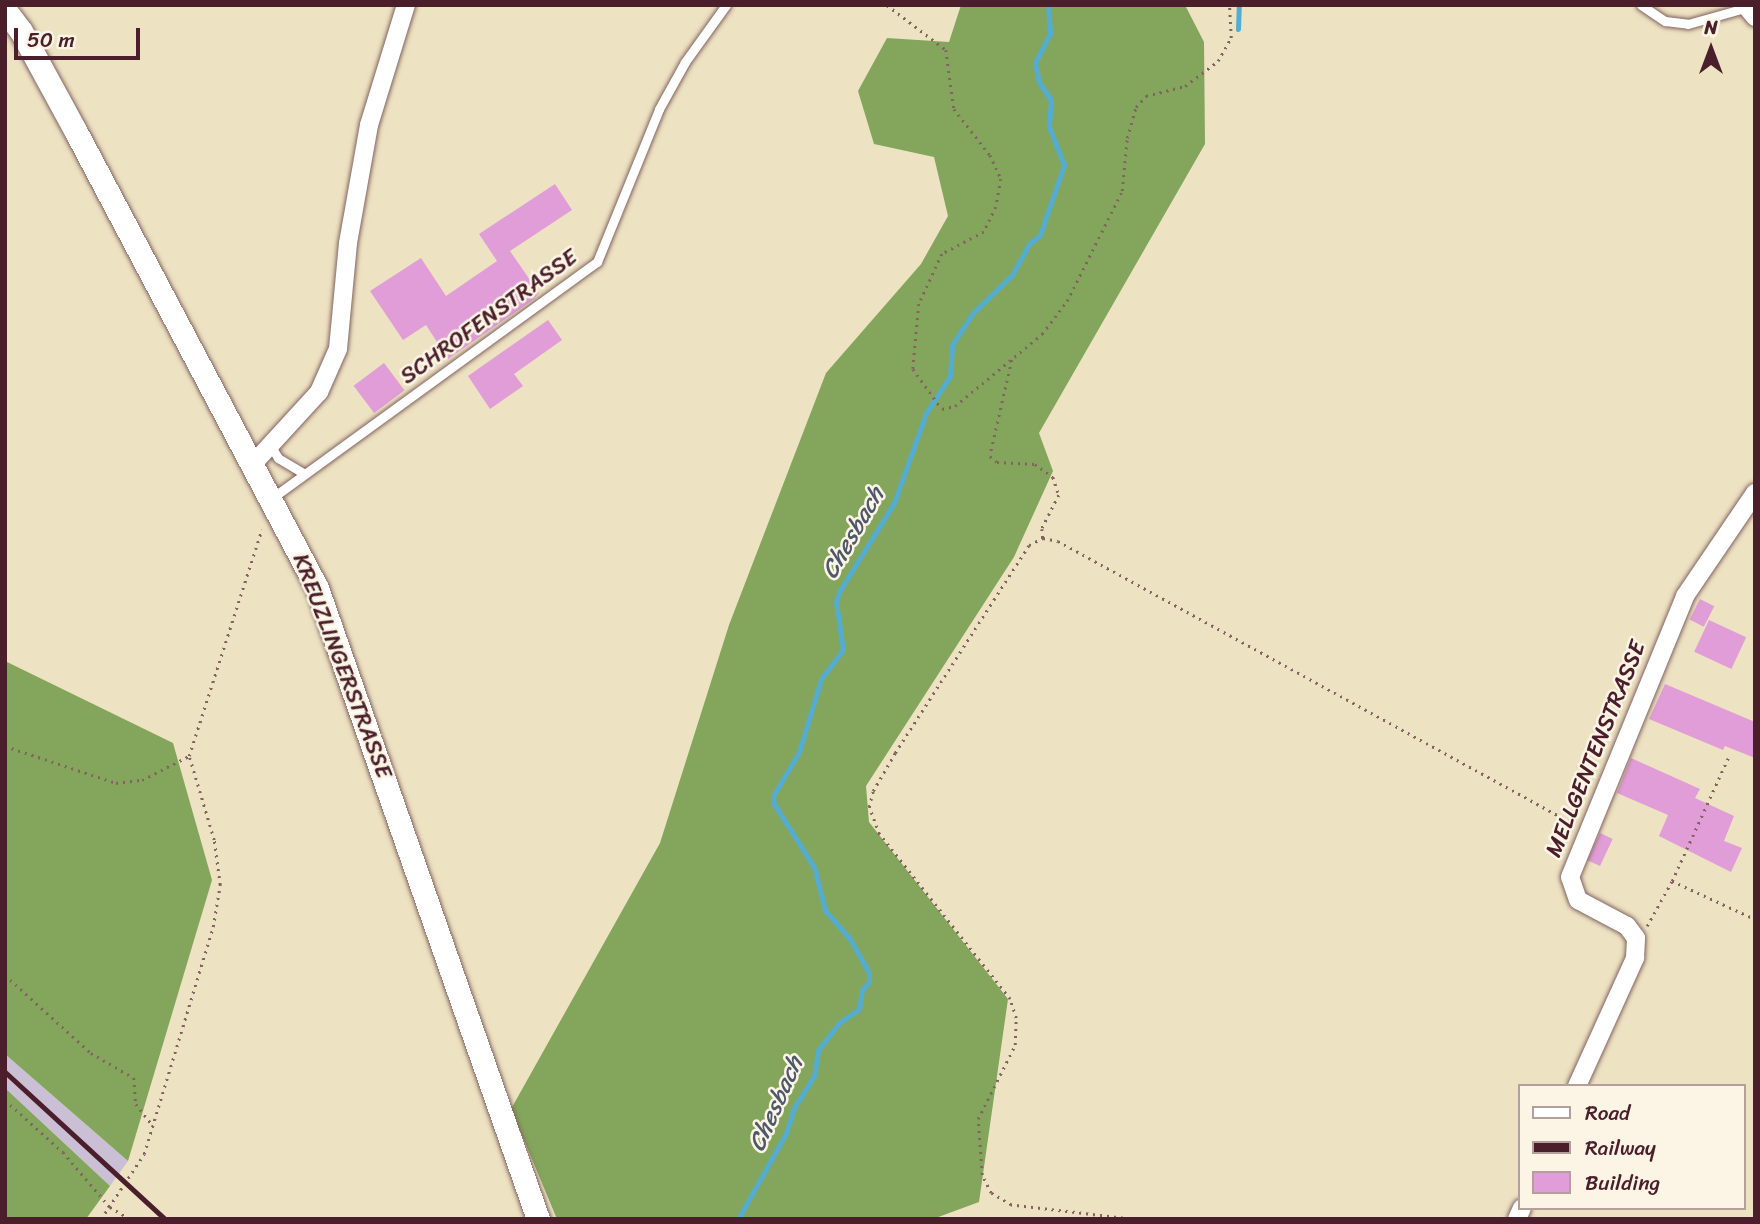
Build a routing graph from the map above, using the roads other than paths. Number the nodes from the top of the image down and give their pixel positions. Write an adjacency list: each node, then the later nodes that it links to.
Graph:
1 (16, 5): 7 (street)
2 (406, 5): 8 (street)
3 (726, 5): 10 (lane, SCHROFENSTRASSE)
4 (1641, 5): 6 (lane)
5 (5, 10): 7 (street)
6 (1748, 10)
7 (22, 31): 9 (street, KREUZLINGERSTRASSE)
8 (272, 449): 9 (street); 10 (lane)
9 (253, 464): 12 (street, KREUZLINGERSTRASSE)
10 (304, 474): 12 (lane, SCHROFENSTRASSE)
11 (1755, 493): 13 (street, MELLGENTENSTRASSE)
12 (276, 506): 14 (street, KREUZLINGERSTRASSE)
13 (1578, 1084)
14 (538, 1219)

